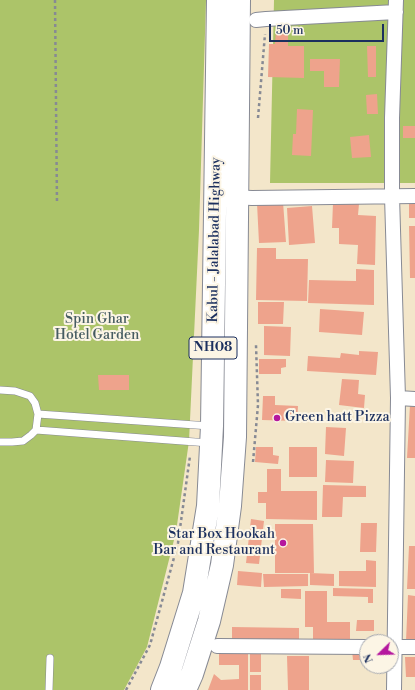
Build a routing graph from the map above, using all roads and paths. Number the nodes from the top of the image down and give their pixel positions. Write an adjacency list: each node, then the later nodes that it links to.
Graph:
1 (55, 0): 10 (path)
2 (218, 0): 9 (highway, Kabul - Jalalabad Highway / NH08)
3 (239, 0): 8 (highway, Kabul - Jalalabad Highway / NH08)
4 (396, 6): 5 (street); 6 (street)
5 (256, 20)
6 (392, 196): 7 (street); 8 (street); 12 (street)
7 (415, 196)
8 (237, 197): 9 (street); 28 (highway, Kabul - Jalalabad Highway / NH08)
9 (215, 198): 16 (highway, Kabul - Jalalabad Highway / NH08)
10 (57, 204)
11 (0, 390): 14 (lane)
12 (398, 398): 13 (street); 18 (street)
13 (415, 399)
14 (38, 414): 15 (lane); 16 (lane)
15 (36, 430): 16 (lane); 17 (lane)
16 (205, 437): 26 (path); 27 (highway, Kabul - Jalalabad Highway / NH08)
17 (0, 442)
18 (393, 634)
19 (217, 646): 20 (street)
20 (359, 647)
21 (399, 647): 22 (street)
22 (415, 647)
23 (50, 658): 25 (lane)
24 (394, 674): 29 (street)
25 (48, 690)
26 (126, 690)
27 (162, 690)
28 (185, 690)
29 (394, 690)

